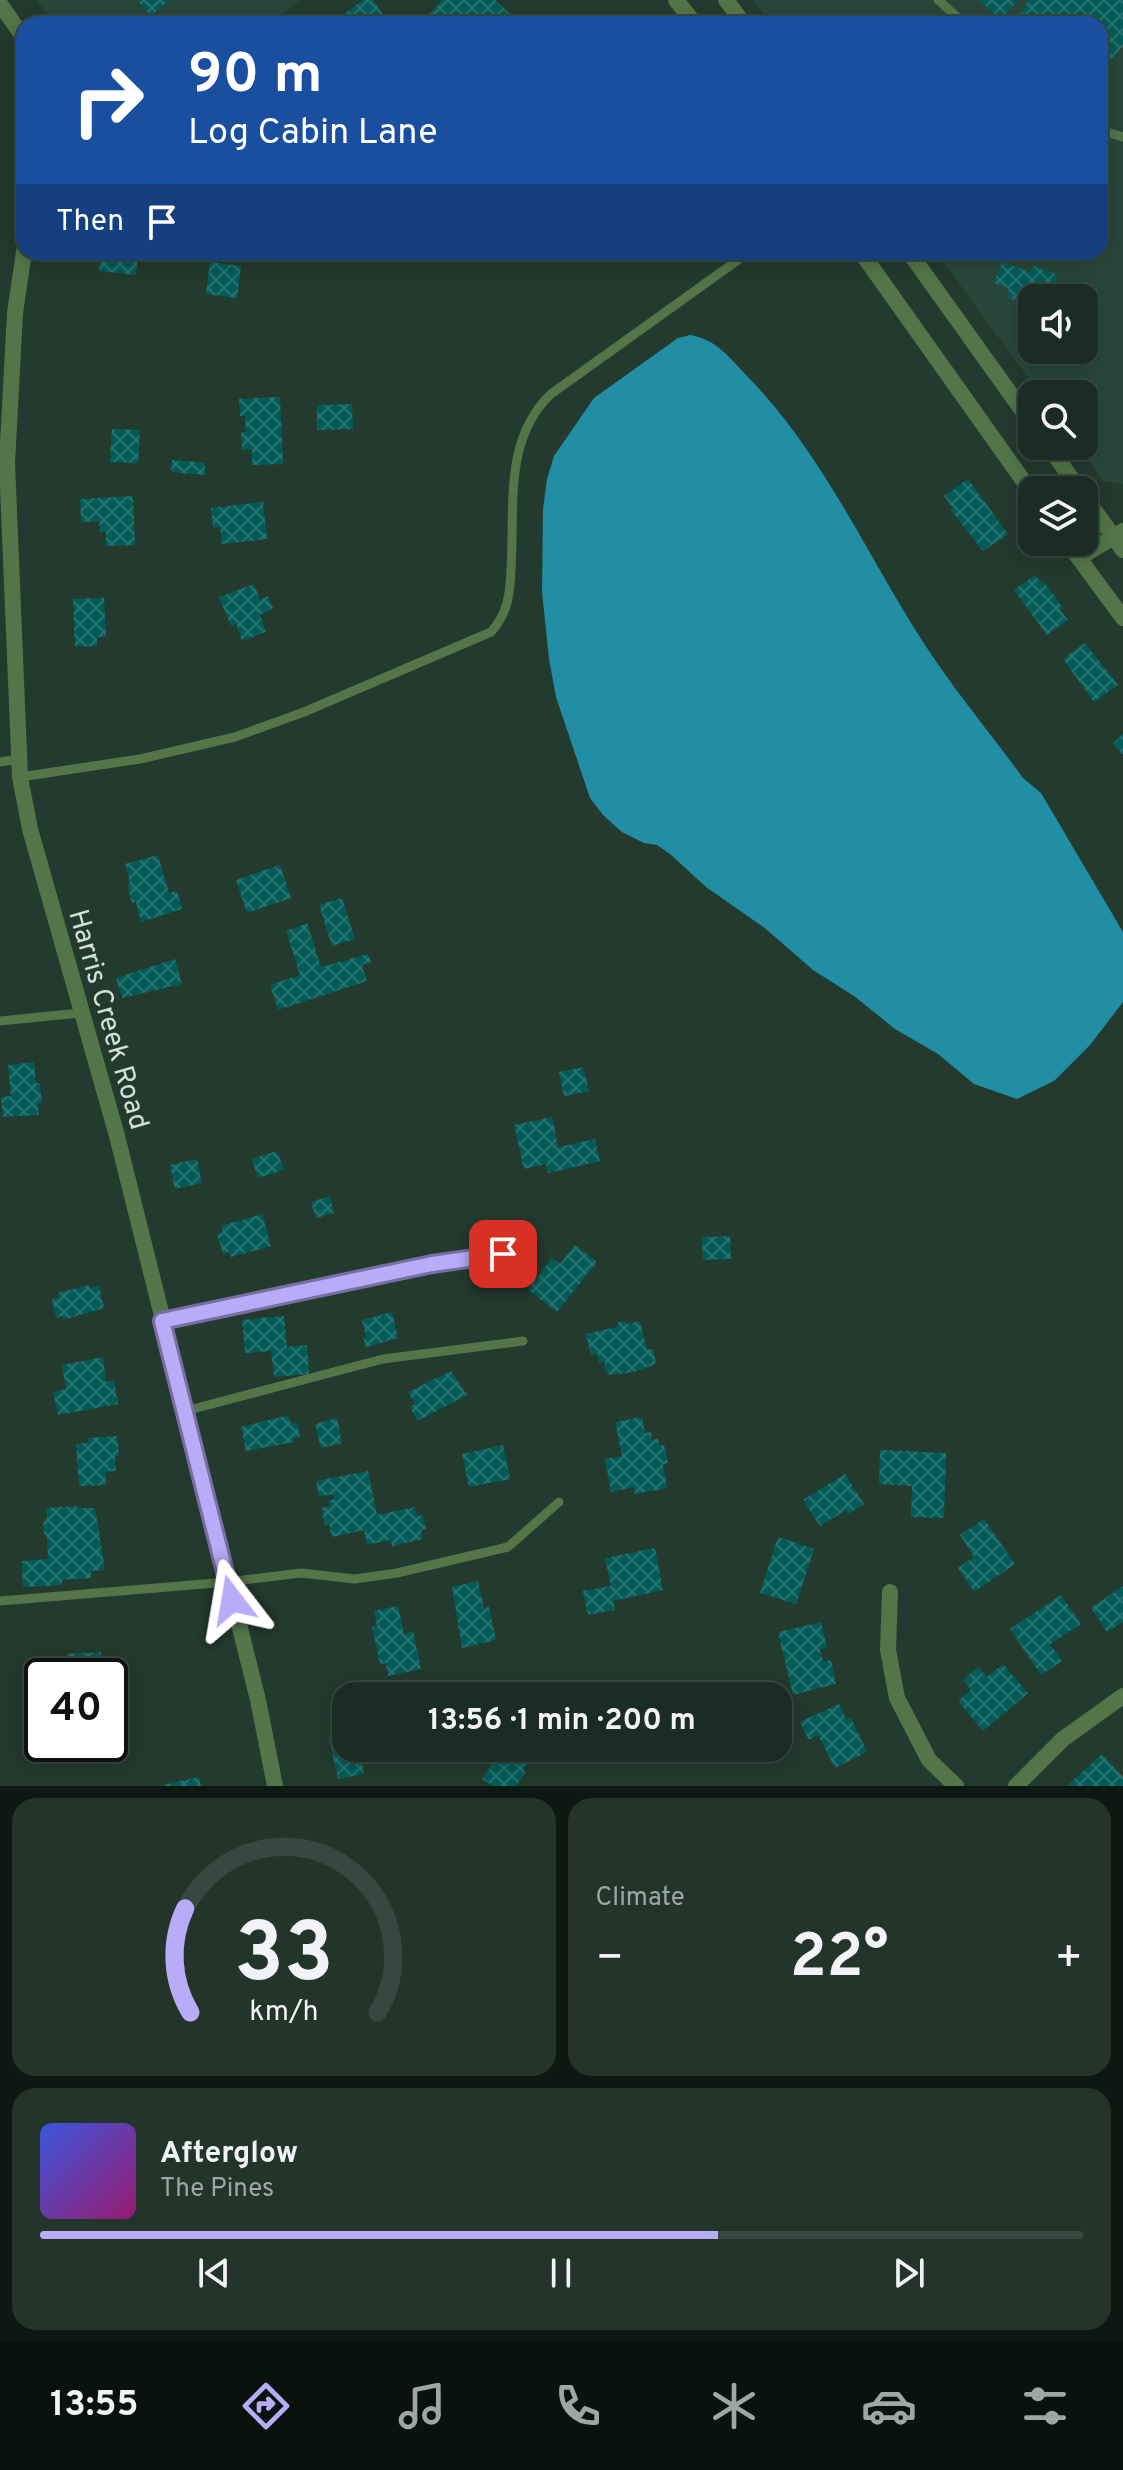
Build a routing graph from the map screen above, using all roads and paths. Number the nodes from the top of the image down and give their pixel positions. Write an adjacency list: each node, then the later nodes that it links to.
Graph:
1 (676, 0): 4 (street)
2 (938, 0): 5 (lane)
3 (0, 4): 6 (street)
4 (689, 16)
5 (956, 16)
6 (16, 27)
7 (23, 260): 18 (street, Harris Creek Road)
8 (738, 260): 18 (lane)
9 (867, 260): 12 (street)
10 (915, 260): 11 (street)
11 (1018, 404)
12 (1020, 476)
13 (1098, 513): 14 (street)
14 (1120, 539): 15 (street)
15 (1079, 558): 16 (street)
16 (1123, 618)
17 (0, 762): 18 (lane)
18 (19, 768): 19 (street, Harris Creek Road)
19 (80, 1013): 20 (lane); 22 (street, Harris Creek Road)
20 (0, 1021)
21 (503, 1254): 22 (lane)
22 (162, 1321): 24 (street, Harris Creek Road)
23 (523, 1341): 24 (lane)
24 (185, 1411): 26 (street, Harris Creek Road)
25 (559, 1502): 26 (lane)
26 (228, 1582): 28 (lane); 30 (street, Harris Creek Road)
27 (890, 1592): 31 (street)
28 (0, 1601)
29 (1123, 1696): 32 (street)
30 (275, 1786)
31 (956, 1786)
32 (1016, 1786)

